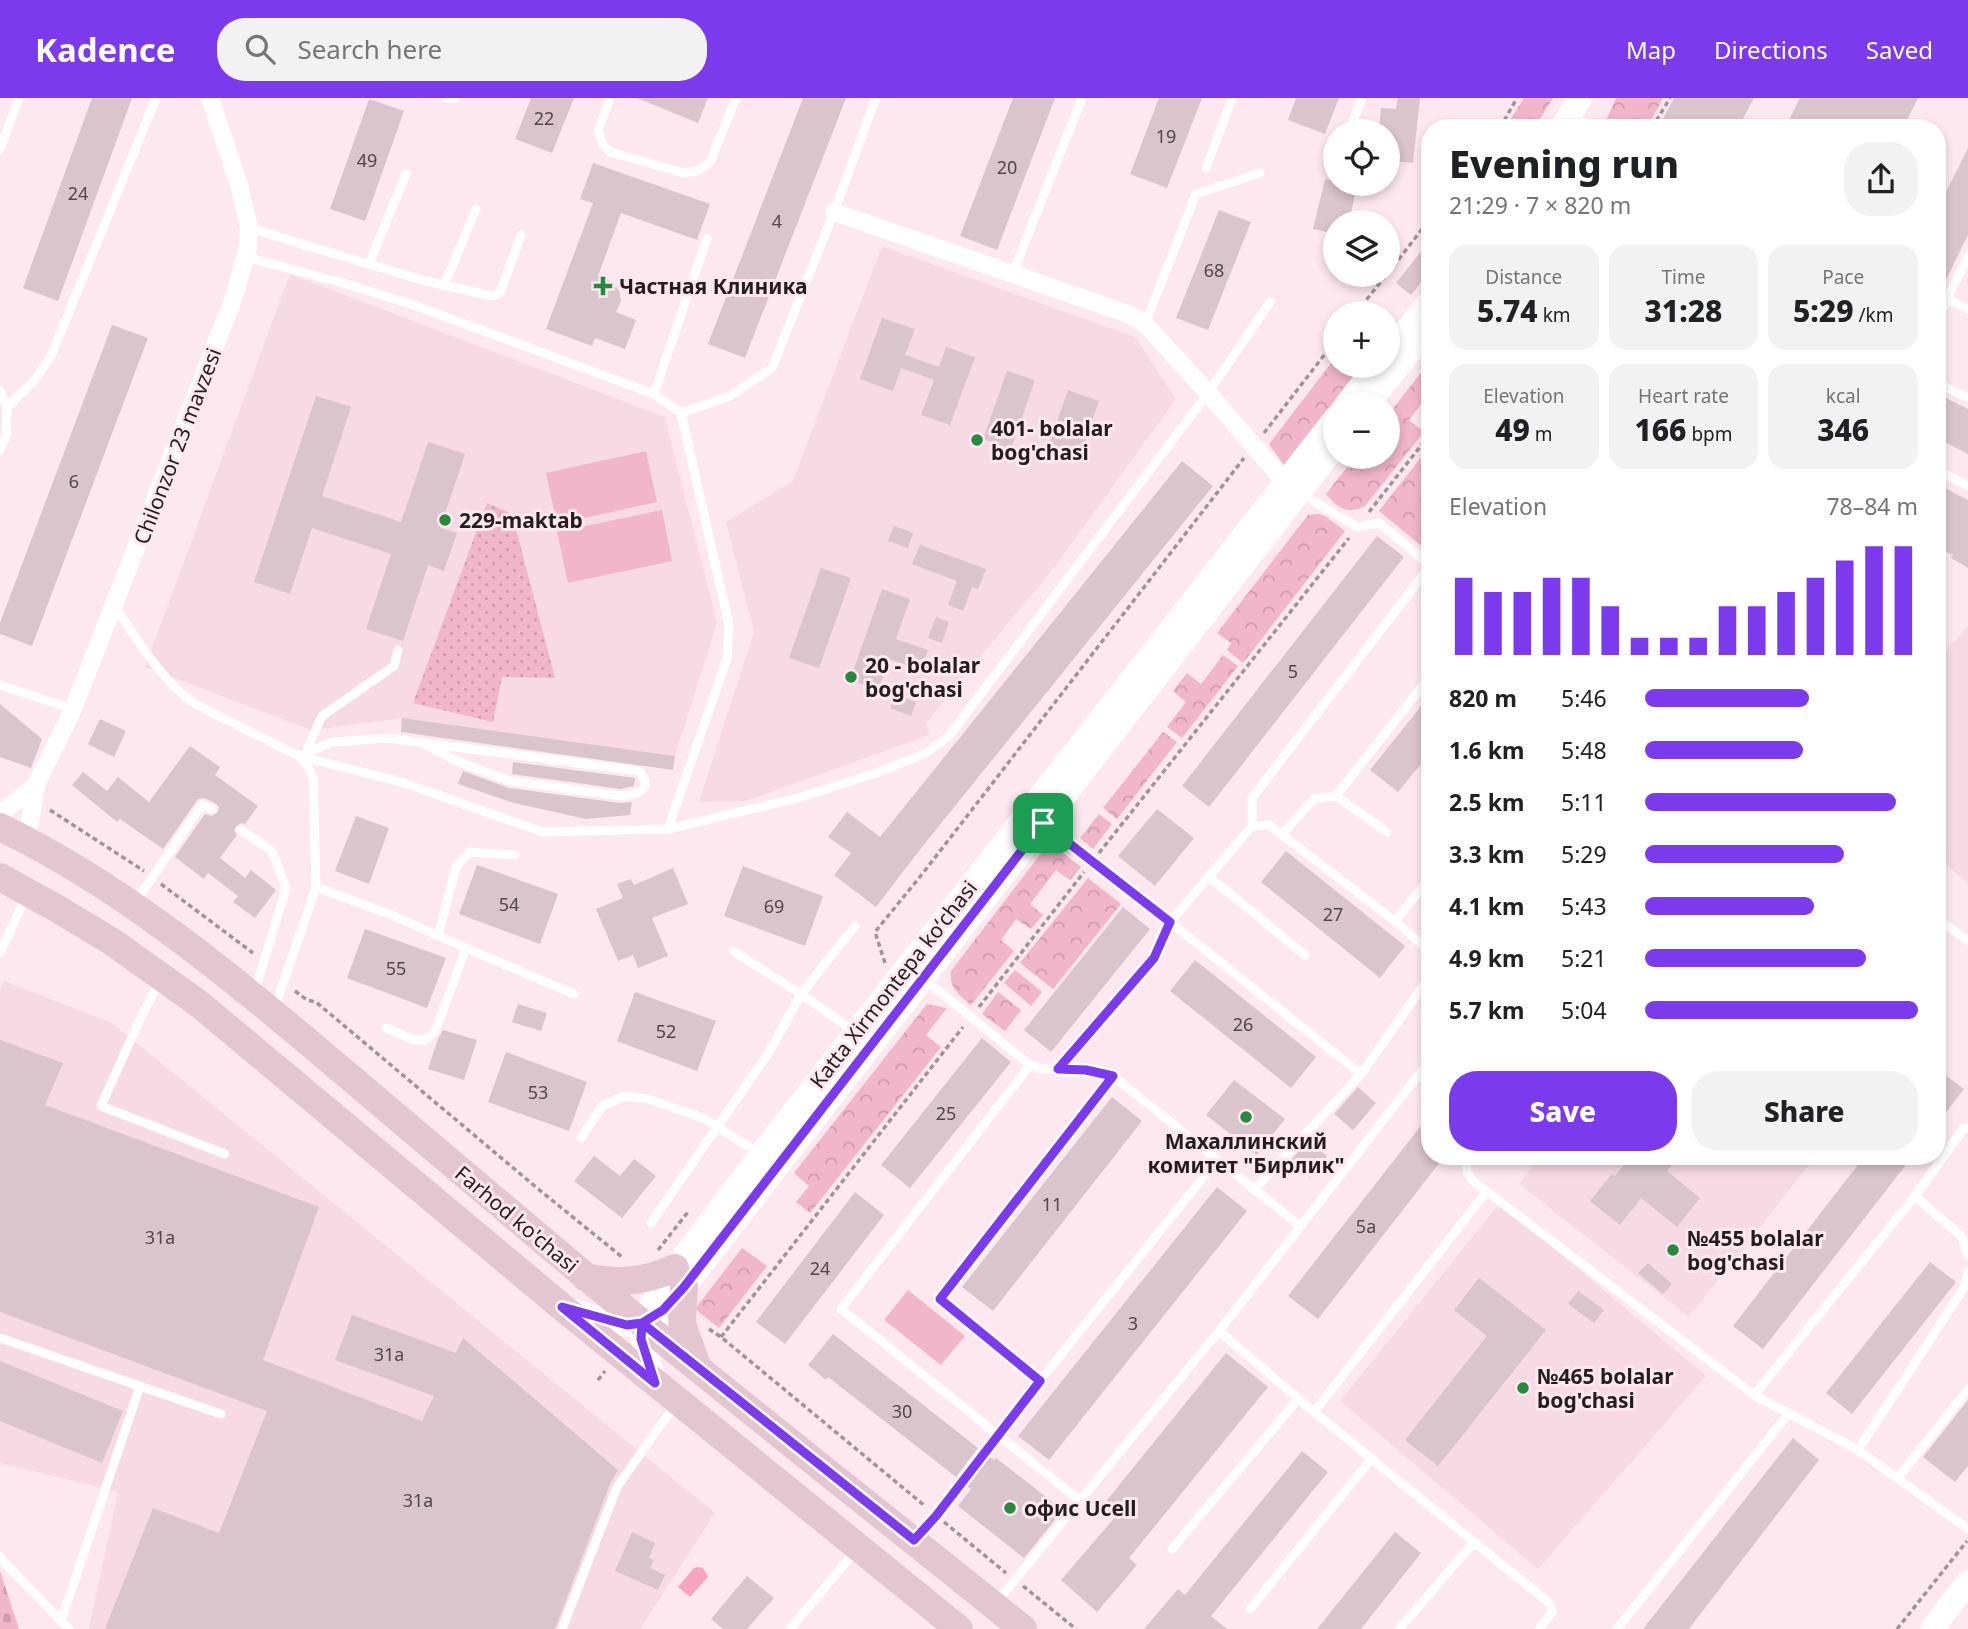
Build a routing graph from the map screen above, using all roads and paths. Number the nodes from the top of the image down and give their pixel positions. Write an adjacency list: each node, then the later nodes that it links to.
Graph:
1 (19, 98): 19 (lane)
2 (156, 98): 53 (lane)
3 (209, 98): 25 (street, Chilonzor 23 mavzesi)
4 (446, 98): 5 (lane)
5 (456, 98)
6 (610, 98): 7 (lane)
7 (736, 98)
8 (876, 98): 24 (lane)
9 (1082, 98): 33 (lane)
10 (1232, 98): 20 (lane)
11 (1362, 98): 15 (lane)
12 (1517, 98): 16 (path)
13 (1597, 98): 17 (main road)
14 (1670, 98): 18 (path)
15 (1354, 119)
16 (1505, 119)
17 (1581, 119)
18 (1657, 119)
19 (0, 149)
20 (1206, 168)
21 (1260, 173): 41 (lane)
22 (406, 174): 32 (lane)
23 (476, 209): 34 (lane)
24 (834, 212): 33 (street); 54 (lane)
25 (249, 228): 30 (street, Chilonzor 23 mavzesi); 32 (lane)
26 (1421, 231): 31 (path)
27 (521, 235): 34 (lane)
28 (707, 238): 51 (lane)
29 (1968, 256): 36 (lane)
30 (246, 257): 51 (lane); 66 (street, Chilonzor 23 mavzesi)
31 (1400, 257)
32 (369, 264): 34 (lane)
33 (1012, 275): 41 (street)
34 (444, 286)
35 (1377, 287): 37 (path)
36 (1947, 299): 39 (lane)
37 (1366, 301)
38 (1270, 302): 50 (lane)
39 (1968, 309)
40 (1421, 312): 43 (main road)
41 (1144, 324): 50 (street)
42 (1421, 338): 49 (main road)
43 (1400, 339)
44 (1323, 357): 57 (path)
45 (1368, 378): 48 (main road)
46 (1946, 387): 52 (lane)
47 (0, 390): 53 (lane)
48 (1357, 392)
49 (1378, 392)
50 (1208, 393): 57 (street); 80 (lane)
51 (654, 394): 54 (lane)
52 (1968, 398)
53 (8, 407): 58 (lane)
54 (681, 413): 80 (lane)
55 (1323, 438): 62 (main road, Katta Xirmontepa koʻchasi)
56 (1421, 445): 63 (path)
57 (1254, 446): 62 (street); 106 (path)
58 (0, 450)
59 (1323, 457): 62 (main road, Katta Xirmontepa koʻchasi)
60 (1946, 475): 61 (lane)
61 (1968, 486)
62 (1292, 487): 63 (lane); 77 (main road, Katta Xirmontepa koʻchasi)
63 (1357, 527): 64 (lane); 86 (path)
64 (1421, 558)
65 (1421, 577): 78 (lane)
66 (114, 606): 70 (street, Chilonzor 23 mavzesi); 72 (lane)
67 (398, 650): 72 (lane)
68 (0, 685): 70 (lane)
69 (1421, 687): 74 (lane)
70 (73, 709): 73 (street, Chilonzor 23 mavzesi)
71 (420, 742): 71 (lane); 72 (lane)
72 (302, 755): 80 (lane); 90 (lane)
73 (35, 792): 76 (street, Chilonzor 23 mavzesi); 84 (street, Chilonzor 23 mavzesi); 89 (path)
74 (1336, 796): 82 (lane); 83 (lane)
75 (212, 809): 89 (lane)
76 (0, 814)
77 (1036, 817): 86 (lane); 108 (main road, Katta Xirmontepa koʻchasi); 116 (main road, Katta Xirmontepa koʻchasi)
78 (1252, 826): 83 (lane); 87 (lane)
79 (0, 827): 84 (main road, Farhod ko'chasi)
80 (668, 829)
81 (241, 830): 105 (lane)
82 (1387, 832)
83 (1281, 835): 94 (lane)
84 (27, 840): 93 (main road, Farhod ko'chasi)
85 (515, 855): 98 (lane)
86 (1092, 863): 95 (lane); 114 (path)
87 (1208, 876): 95 (lane); 104 (lane)
88 (0, 877): 92 (main road, Farhod ko'chasi)
89 (152, 877): 93 (lane); 105 (path)
90 (316, 887): 98 (lane); 109 (lane)
91 (1421, 889): 94 (lane)
92 (28, 892): 103 (lane); 107 (main road, Farhod ko'chasi)
93 (132, 906): 113 (main road, Farhod ko'chasi)
94 (1395, 921): 100 (lane)
95 (1170, 922): 118 (lane); 120 (lane)
96 (1946, 925): 99 (lane)
97 (855, 926): 112 (lane)
98 (438, 936): 101 (lane)
99 (1968, 941)
100 (1421, 944)
101 (466, 948): 111 (lane); 115 (lane)
102 (733, 951): 112 (lane)
103 (0, 953)
104 (1305, 955)
105 (264, 961): 113 (lane)
106 (886, 965)
107 (162, 976): 126 (lane); 142 (main road, Farhod ko'chasi)
108 (923, 979): 114 (lane); 139 (main road, Katta Xirmontepa koʻchasi)
109 (284, 982): 113 (lane); 138 (path)
110 (1421, 989): 120 (lane)
111 (574, 994)
112 (801, 994): 116 (lane); 122 (lane)
113 (263, 1004): 141 (main road, Farhod ko'chasi)
114 (971, 1017): 117 (lane); 146 (path)
115 (386, 1028)
116 (856, 1032): 127 (main road, Katta Xirmontepa koʻchasi)
117 (1030, 1065): 118 (lane); 161 (lane)
118 (1058, 1069): 121 (lane)
119 (1421, 1071): 136 (lane)
120 (1361, 1074): 131 (lane)
121 (1113, 1076): 128 (lane); 151 (lane)
122 (718, 1127): 124 (lane); 127 (lane); 135 (lane)
123 (1968, 1128): 125 (lane)
124 (581, 1138)
125 (1946, 1152)
126 (225, 1154)
127 (761, 1154): 139 (main road, Katta Xirmontepa koʻchasi)
128 (1217, 1160): 131 (lane); 151 (lane)
129 (1466, 1165): 132 (lane)
130 (1937, 1165): 133 (lane)
131 (1254, 1189): 136 (lane)
132 (1487, 1191): 155 (lane); 158 (lane)
133 (1914, 1196): 137 (lane); 155 (lane)
134 (694, 1206): 139 (path)
135 (650, 1223)
136 (1300, 1226): 145 (lane)
137 (1968, 1256)
138 (626, 1260)
139 (670, 1271): 141 (main road); 143 (main road, Katta Xirmontepa koʻchasi); 149 (main road)
140 (1968, 1271): 162 (lane)
141 (585, 1277): 143 (main road, Farhod ko'chasi)
142 (562, 1307): 143 (main road); 152 (main road, Farhod ko'chasi)
143 (642, 1323): 149 (main road, Farhod ko'chasi); 152 (main road)
144 (700, 1324): 146 (path)
145 (1219, 1331): 156 (lane); 165 (lane)
146 (721, 1337): 166 (path)
147 (0, 1338): 153 (lane)
148 (608, 1367): 150 (path)
149 (698, 1368): 169 (main road, Farhod ko'chasi)
150 (598, 1380)
151 (1040, 1381): 161 (lane)
152 (655, 1383): 157 (main road, Farhod ko'chasi)
153 (140, 1386): 160 (lane); 179 (lane)
154 (1968, 1389): 164 (lane)
155 (1754, 1395): 159 (lane)
156 (1298, 1399): 158 (lane); 172 (lane)
157 (679, 1402): 171 (main road, Farhod ko'chasi); 181 (lane)
158 (1314, 1412): 163 (lane)
159 (1789, 1413): 162 (lane); 188 (lane)
160 (221, 1414)
161 (998, 1434): 165 (lane); 166 (lane)
162 (1858, 1450): 164 (lane)
163 (1371, 1458): 170 (lane); 178 (lane)
164 (1898, 1478): 167 (lane)
165 (1079, 1500): 174 (lane)
166 (936, 1516): 169 (lane); 174 (path)
167 (1968, 1529)
168 (1968, 1539): 189 (path)
169 (914, 1540): 176 (main road, Farhod ko'chasi)
170 (1474, 1542): 186 (lane); 187 (lane)
171 (859, 1548): 182 (lane); 183 (main road, Farhod ko'chasi)
172 (1172, 1549)
173 (0, 1556): 179 (lane)
174 (1014, 1579): 176 (lane); 185 (path)
175 (1968, 1582): 190 (main road)
176 (994, 1606): 184 (main road, Farhod ko'chasi)
177 (1968, 1606): 191 (main road)
178 (1250, 1609)
179 (61, 1621): 180 (lane)
180 (69, 1629)
181 (562, 1629)
182 (790, 1629)
183 (960, 1629)
184 (1023, 1629)
185 (1076, 1629)
186 (1399, 1629)
187 (1539, 1629)
188 (1617, 1629)
189 (1897, 1629)
190 (1932, 1629)
191 (1951, 1629)

